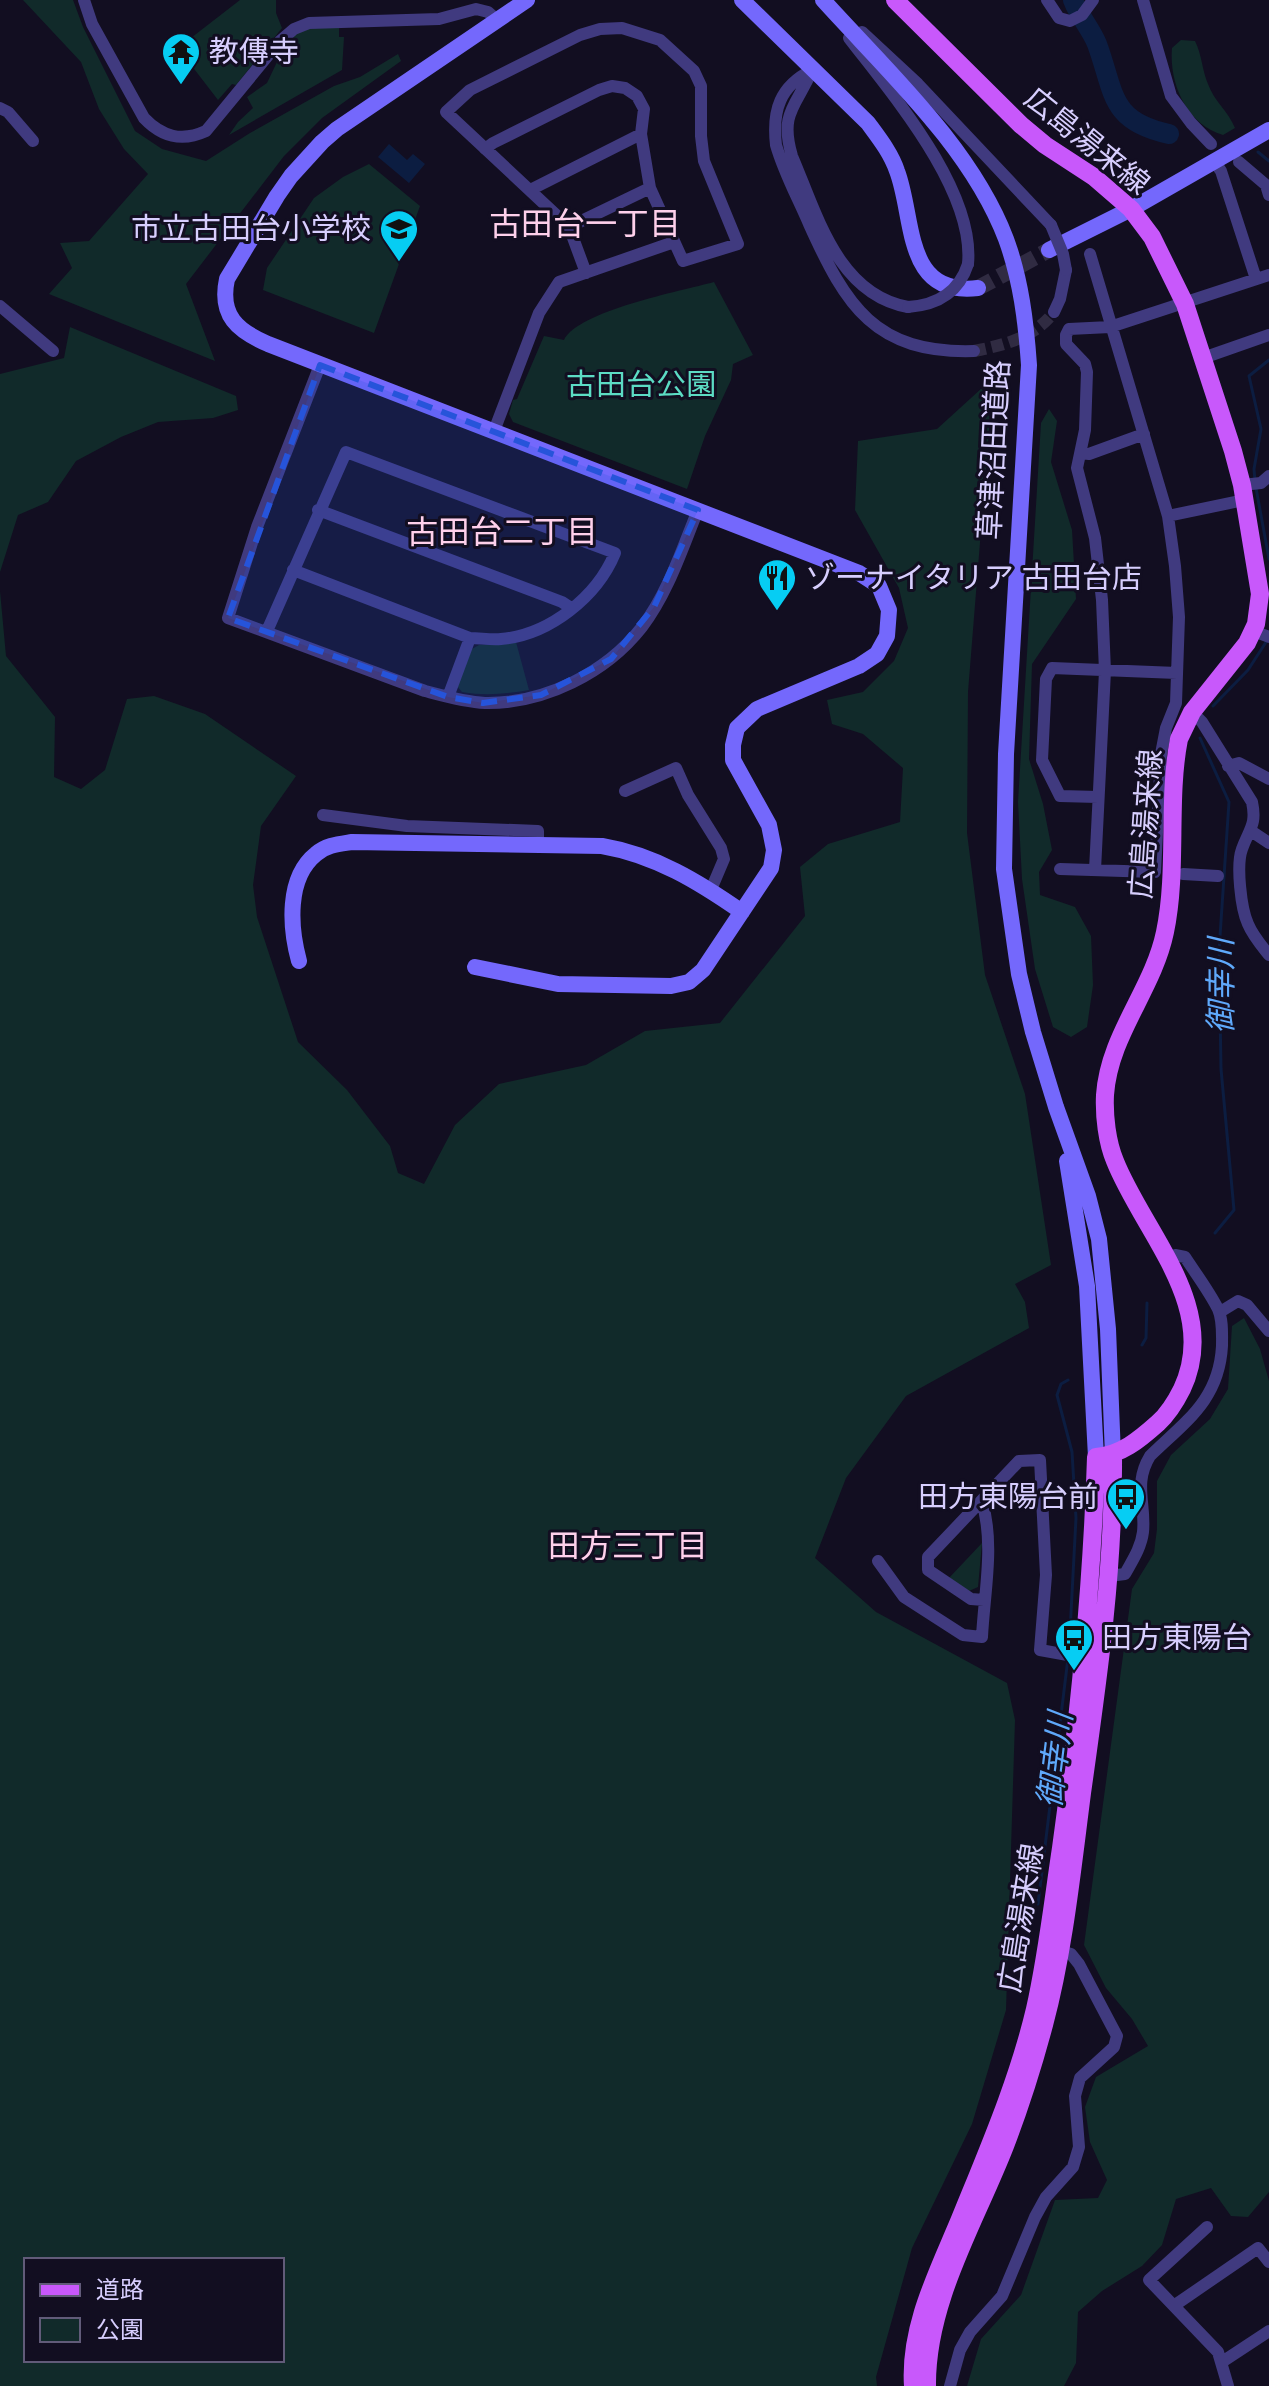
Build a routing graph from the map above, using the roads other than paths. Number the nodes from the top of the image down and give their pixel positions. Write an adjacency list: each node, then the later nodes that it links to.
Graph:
1 (84, 0): 9 (street)
2 (527, 0): 9 (street)
3 (742, 0): 10 (street)
4 (824, 0): 10 (street, bridge); 32 (street, bridge); 76 (street, 草津沼田道路)
5 (895, 0): 22 (main road, 広島湯来線)
6 (1047, 0): 7 (street)
7 (1093, 0)
8 (1143, 0): 15 (street)
9 (497, 20): 38 (street)
10 (812, 70): 29 (street); 36 (street)
11 (0, 108): 14 (street)
12 (1269, 130): 17 (street)
13 (641, 134): 16 (street); 19 (street); 20 (street)
14 (33, 141)
15 (1211, 144)
16 (485, 149): 20 (street); 24 (street)
17 (1214, 161): 22 (street); 28 (street)
18 (1239, 162): 21 (street)
19 (650, 188): 23 (street); 24 (street)
20 (530, 190): 23 (street)
21 (1269, 195)
22 (1131, 209): 25 (street); 30 (main road, 広島湯来線)
23 (569, 227): 27 (street)
24 (674, 242): 27 (street)
25 (1049, 250)
26 (1090, 254): 33 (street)
27 (586, 273): 39 (street)
28 (1263, 277): 30 (street)
29 (978, 288)
30 (1185, 304): 33 (street); 37 (main road, 広島湯来線)
31 (0, 306): 35 (street)
32 (1054, 312)
33 (1110, 327): 40 (street); 41 (street)
34 (1269, 335): 37 (street)
35 (53, 351)
36 (974, 351)
37 (1203, 358): 43 (main road, 広島湯来線)
38 (320, 365): 39 (street); 49 (street)
39 (494, 431): 45 (street)
40 (1144, 434): 41 (street); 46 (street)
41 (1081, 453): 52 (street)
42 (1269, 476): 43 (street)
43 (1243, 493): 46 (street); 50 (main road, 広島湯来線)
44 (318, 510): 47 (street); 48 (street); 48 (street)
45 (698, 510): 54 (street); 69 (street)
46 (1168, 516): 53 (street)
47 (293, 570): 49 (street); 51 (street)
48 (571, 608): 51 (street)
49 (267, 631): 54 (street)
50 (1261, 634): 55 (main road, 広島湯来線)
51 (470, 638): 54 (street)
52 (1105, 671): 53 (street); 59 (street); 59 (street)
53 (1177, 673): 65 (street)
54 (448, 697)
55 (1192, 712): 56 (street); 73 (main road, 広島湯来線)
56 (1228, 766): 57 (street); 61 (street)
57 (1269, 779)
58 (625, 791): 68 (street)
59 (1098, 797): 65 (street)
60 (323, 815): 63 (street)
61 (1251, 831): 62 (street); 70 (street)
62 (1269, 843)
63 (538, 846): 68 (street); 71 (street)
64 (1060, 869): 65 (street)
65 (1095, 870)
66 (1183, 874): 67 (street)
67 (1218, 876)
68 (710, 892): 69 (street)
69 (742, 912): 72 (street)
70 (1269, 955)
71 (299, 961)
72 (475, 967)
73 (1167, 1258): 74 (street); 76 (main road, 広島湯来線)
74 (1220, 1312): 75 (street); 79 (street)
75 (1269, 1331)
76 (1104, 1457): 79 (main road, 広島湯来線); 81 (main road, 広島湯来線)
77 (982, 1502): 80 (street); 80 (street); 81 (street)
78 (878, 1561): 80 (street)
79 (1109, 1576): 81 (main road, 広島湯来線)
80 (984, 1600)
81 (1093, 1660): 82 (main road, 広島湯来線)
82 (1053, 1949): 88 (main road, 広島湯来線); 89 (main road, 広島湯来線); 90 (street)
83 (1207, 2227): 85 (street)
84 (1269, 2262): 85 (street)
85 (1175, 2305): 87 (street)
86 (1269, 2331): 87 (street)
87 (1222, 2362): 91 (street)
88 (913, 2386)
89 (927, 2386)
90 (950, 2386)
91 (1228, 2386)

